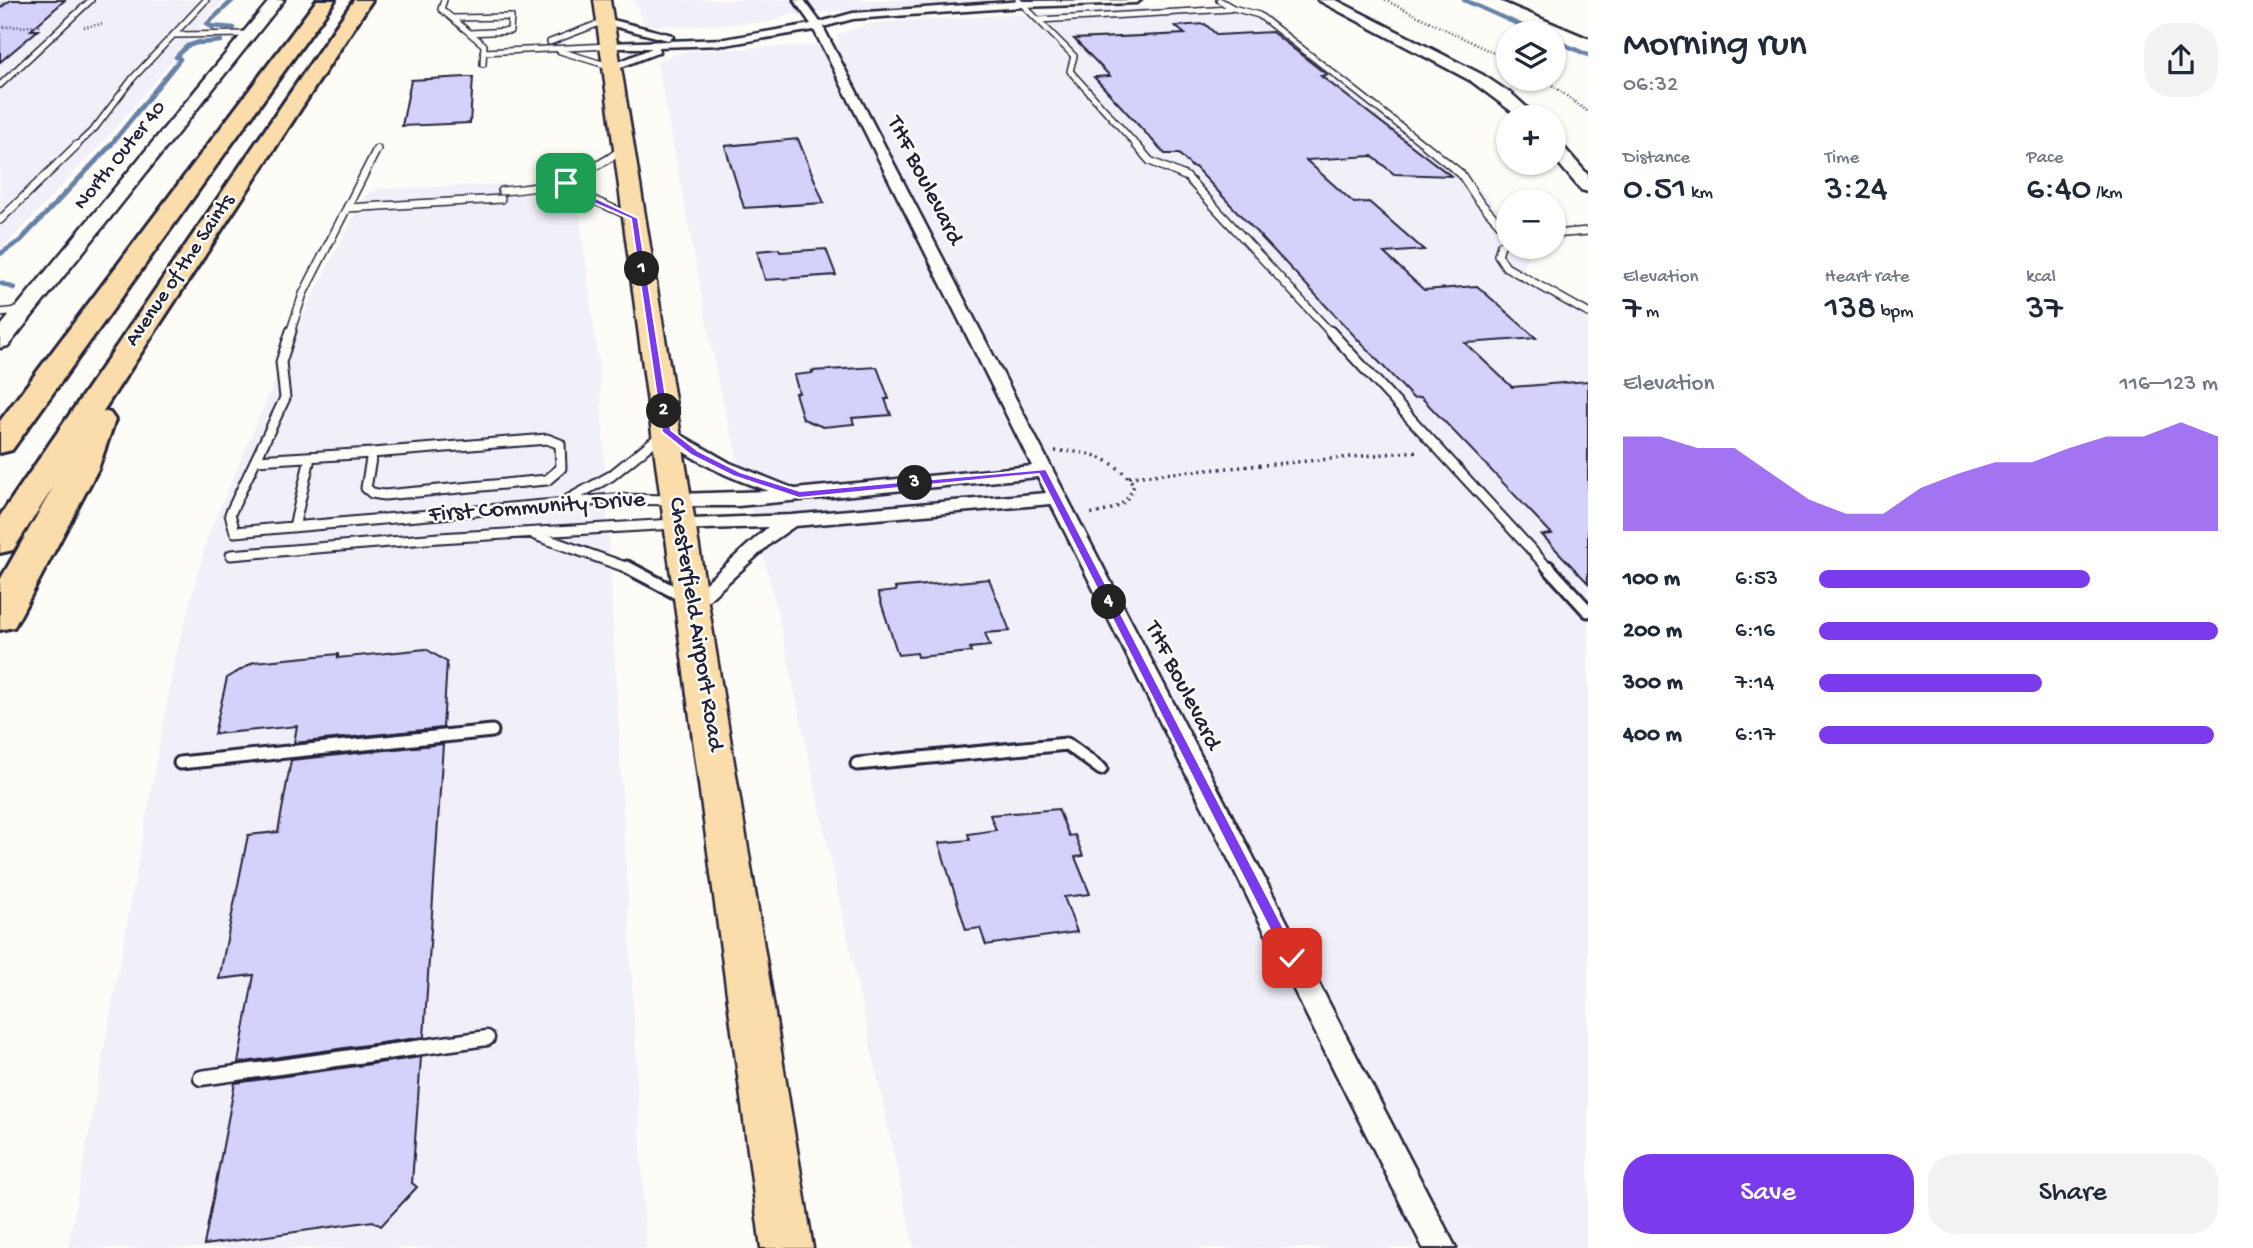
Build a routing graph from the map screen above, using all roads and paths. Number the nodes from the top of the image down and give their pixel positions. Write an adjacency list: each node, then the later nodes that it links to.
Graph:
1 (8, 0): 15 (path)
2 (91, 0): 37 (lane)
3 (206, 0): 29 (lane)
4 (277, 0): 28 (street, North Outer 40)
5 (326, 0): 60 (highway, Avenue of the Saints)
6 (363, 0): 58 (highway, Avenue of the Saints)
7 (444, 0): 21 (lane)
8 (602, 0): 23 (main road, Chesterfield Airport Road)
9 (799, 0): 24 (street, THF Boulevard)
10 (1136, 0): 14 (street)
11 (1219, 0): 16 (lane)
12 (1325, 0): 39 (street)
13 (1385, 0): 34 (path)
14 (1021, 2): 22 (lane); 24 (street)
15 (0, 6)
16 (1230, 9): 22 (lane); 49 (lane)
17 (488, 14): 19 (lane)
18 (475, 15): 20 (lane)
19 (503, 16): 20 (lane); 27 (lane)
20 (466, 18): 21 (lane)
21 (453, 19): 27 (lane)
22 (1039, 20): 61 (lane)
23 (605, 21): 30 (street); 31 (main road, Chesterfield Airport Road); 32 (lane)
24 (817, 25): 30 (street); 65 (street, THF Boulevard)
25 (50, 26): 26 (path)
26 (0, 27)
27 (470, 33): 33 (lane)
28 (251, 34): 29 (lane); 54 (street, North Outer 40)
29 (174, 35): 48 (lane)
30 (675, 41): 31 (street); 36 (street)
31 (608, 43): 32 (lane); 36 (main road, Chesterfield Airport Road)
32 (550, 45): 33 (lane); 36 (lane)
33 (484, 49): 35 (lane)
34 (1496, 54)
35 (483, 64)
36 (612, 67): 41 (main road, Chesterfield Airport Road)
37 (0, 85)
38 (1560, 91): 40 (path)
39 (1515, 105)
40 (1588, 112)
41 (625, 147): 45 (lane); 47 (main road, Chesterfield Airport Road)
42 (377, 149): 46 (lane)
43 (1566, 161): 44 (street)
44 (1588, 186)
45 (551, 188): 46 (lane); 47 (lane)
46 (347, 208): 64 (lane)
47 (634, 218): 59 (main road, Chesterfield Airport Road)
48 (0, 220)
49 (1496, 220)
50 (1588, 231): 51 (lane)
51 (1566, 233)
52 (1501, 259): 56 (lane)
53 (0, 306): 54 (lane)
54 (17, 310): 55 (lane); 57 (street, North Outer 40)
55 (0, 313)
56 (1588, 313)
57 (0, 341)
58 (120, 363): 76 (highway, Avenue of the Saints); 80 (highway)
59 (667, 432): 68 (street); 69 (lane); 71 (main road, Chesterfield Airport Road)
60 (0, 443)
61 (1440, 452): 66 (path); 79 (lane)
62 (372, 453): 63 (lane); 67 (lane); 67 (lane)
63 (310, 458): 64 (lane); 74 (lane)
64 (256, 460): 74 (lane, First Community Drive)
65 (1038, 462): 66 (path); 68 (street, First Community Drive); 70 (street, THF Boulevard)
66 (1129, 477): 70 (path)
67 (388, 495): 72 (lane)
68 (799, 495): 71 (street, First Community Drive)
69 (558, 504): 71 (lane, First Community Drive); 72 (lane, First Community Drive)
70 (1061, 508): 73 (street, First Community Drive); 88 (street, THF Boulevard)
71 (677, 516): 73 (street, First Community Drive); 75 (lane, First Community Drive); 78 (main road, Chesterfield Airport Road)
72 (384, 519): 74 (lane, First Community Drive)
73 (791, 521): 78 (street)
74 (294, 527)
75 (526, 533): 77 (lane, First Community Drive); 78 (lane)
76 (0, 542)
77 (230, 555)
78 (693, 603): 87 (main road, Chesterfield Airport Road)
79 (1588, 611)
80 (0, 618)
81 (492, 731): 82 (lane)
82 (180, 762)
83 (857, 764): 84 (lane)
84 (1101, 769)
85 (487, 1038): 86 (lane)
86 (201, 1078)
87 (788, 1248)
88 (1440, 1248)

